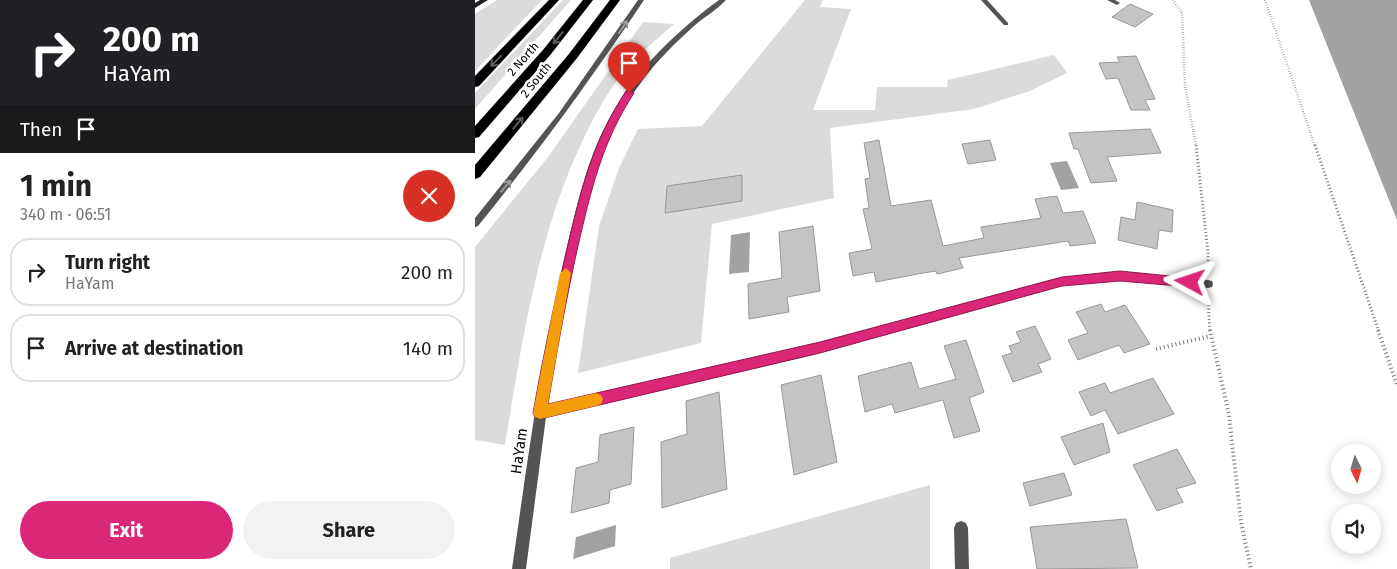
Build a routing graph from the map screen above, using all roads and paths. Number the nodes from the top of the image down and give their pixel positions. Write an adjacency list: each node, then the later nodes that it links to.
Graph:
1 (485, 0): 12 (main road)
2 (554, 0): 14 (highway, one-way to 14)
3 (589, 0): 15 (highway, 2 North, one-way to 15)
4 (615, 0): 16 (highway, 2 South, one-way to 4)
5 (641, 0): 17 (lane, one-way to 5)
6 (723, 0): 22 (street, HaYam)
7 (984, 0): 13 (lane)
8 (1110, 0): 11 (lane)
9 (1173, 0): 18 (path)
10 (1265, 0): 21 (path)
11 (1117, 3)
12 (475, 6)
13 (1006, 24)
14 (475, 83)
15 (475, 134)
16 (475, 174)
17 (475, 224)
18 (1208, 284): 19 (path); 22 (street)
19 (1210, 336): 20 (path); 26 (path)
20 (1156, 350)
21 (1397, 385)
22 (540, 413): 24 (street, HaYam)
23 (961, 528): 25 (street)
24 (519, 569)
25 (962, 569)
26 (1251, 569)

